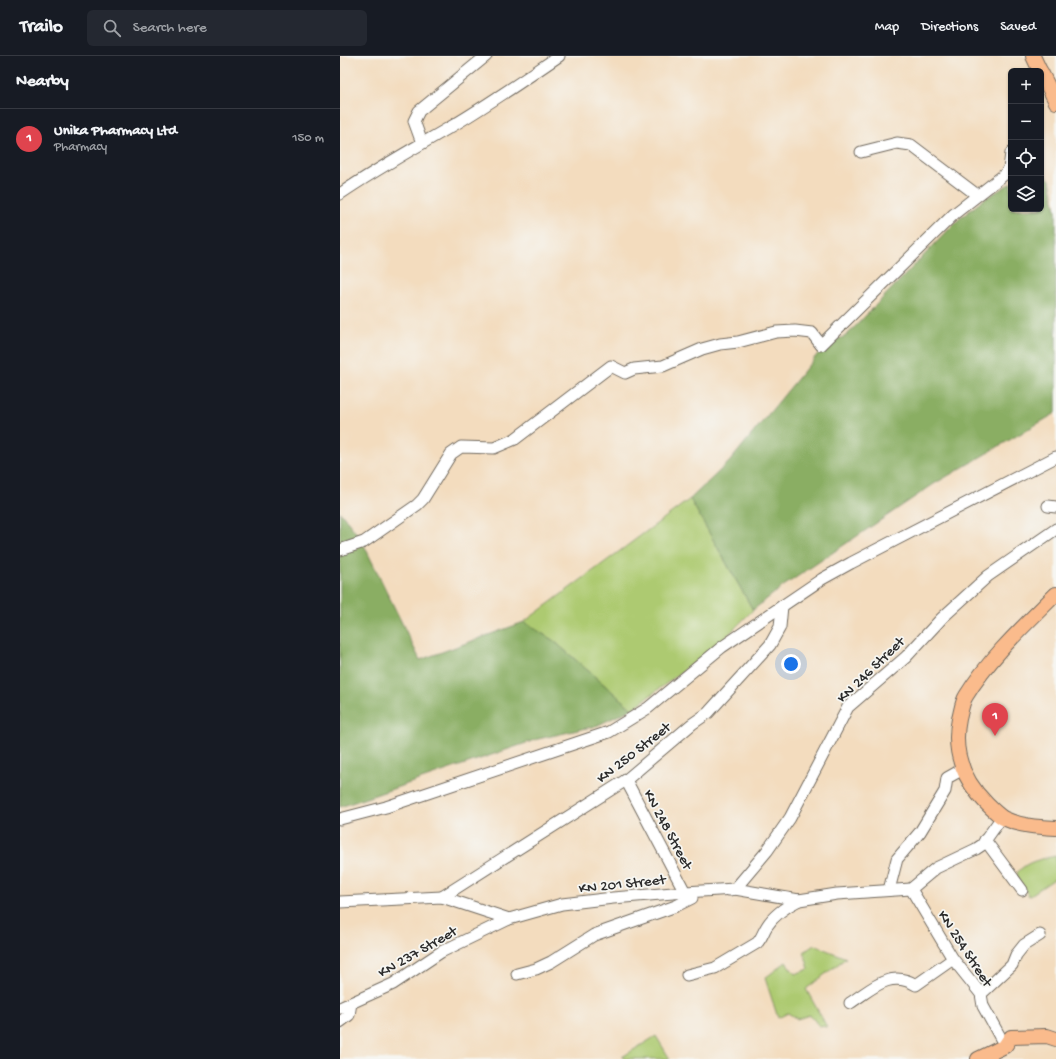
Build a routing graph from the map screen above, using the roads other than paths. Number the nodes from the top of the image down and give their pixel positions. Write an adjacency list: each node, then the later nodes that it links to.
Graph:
1 (486, 56): 7 (street)
2 (559, 56): 7 (street)
3 (1033, 56): 4 (main road)
4 (1039, 68)
5 (1044, 78): 6 (main road)
6 (1056, 102)
7 (422, 143): 10 (street)
8 (861, 152): 11 (street)
9 (1008, 170): 11 (street)
10 (340, 194)
11 (977, 195): 14 (street)
12 (1056, 457): 16 (street)
13 (1056, 529): 24 (street, KN 246 Street)
14 (340, 550)
15 (1056, 594): 17 (main road)
16 (782, 606): 18 (street, KN 250 Street); 20 (street)
17 (963, 768): 19 (main road); 25 (street)
18 (626, 780): 27 (street, KN 248 Street); 28 (street, KN 250 Street)
19 (1002, 817): 21 (main road); 22 (street)
20 (340, 819)
21 (1056, 828)
22 (985, 840): 23 (street); 26 (street)
23 (911, 888): 25 (street, KN 201 Street); 33 (street, KN 254 Street)
24 (735, 889): 27 (street, KN 201 Street); 29 (street, KN 201 Street)
25 (889, 890): 29 (street, KN 201 Street)
26 (1022, 890)
27 (689, 895): 31 (street, KN 201 Street); 34 (street)
28 (442, 897): 30 (street); 31 (street)
29 (799, 900): 35 (street)
30 (340, 902)
31 (509, 919): 37 (street, KN 237 Street)
32 (1040, 935): 36 (street)
33 (953, 959): 36 (street, KN 254 Street); 38 (street)
34 (517, 974)
35 (687, 975)
36 (981, 994): 42 (street, KN 254 Street)
37 (350, 1003): 39 (street, KN 237 Street); 40 (street)
38 (850, 1003)
39 (340, 1008)
40 (340, 1022)
41 (1056, 1039): 42 (main road)
42 (1005, 1046): 43 (main road)
43 (980, 1059)

